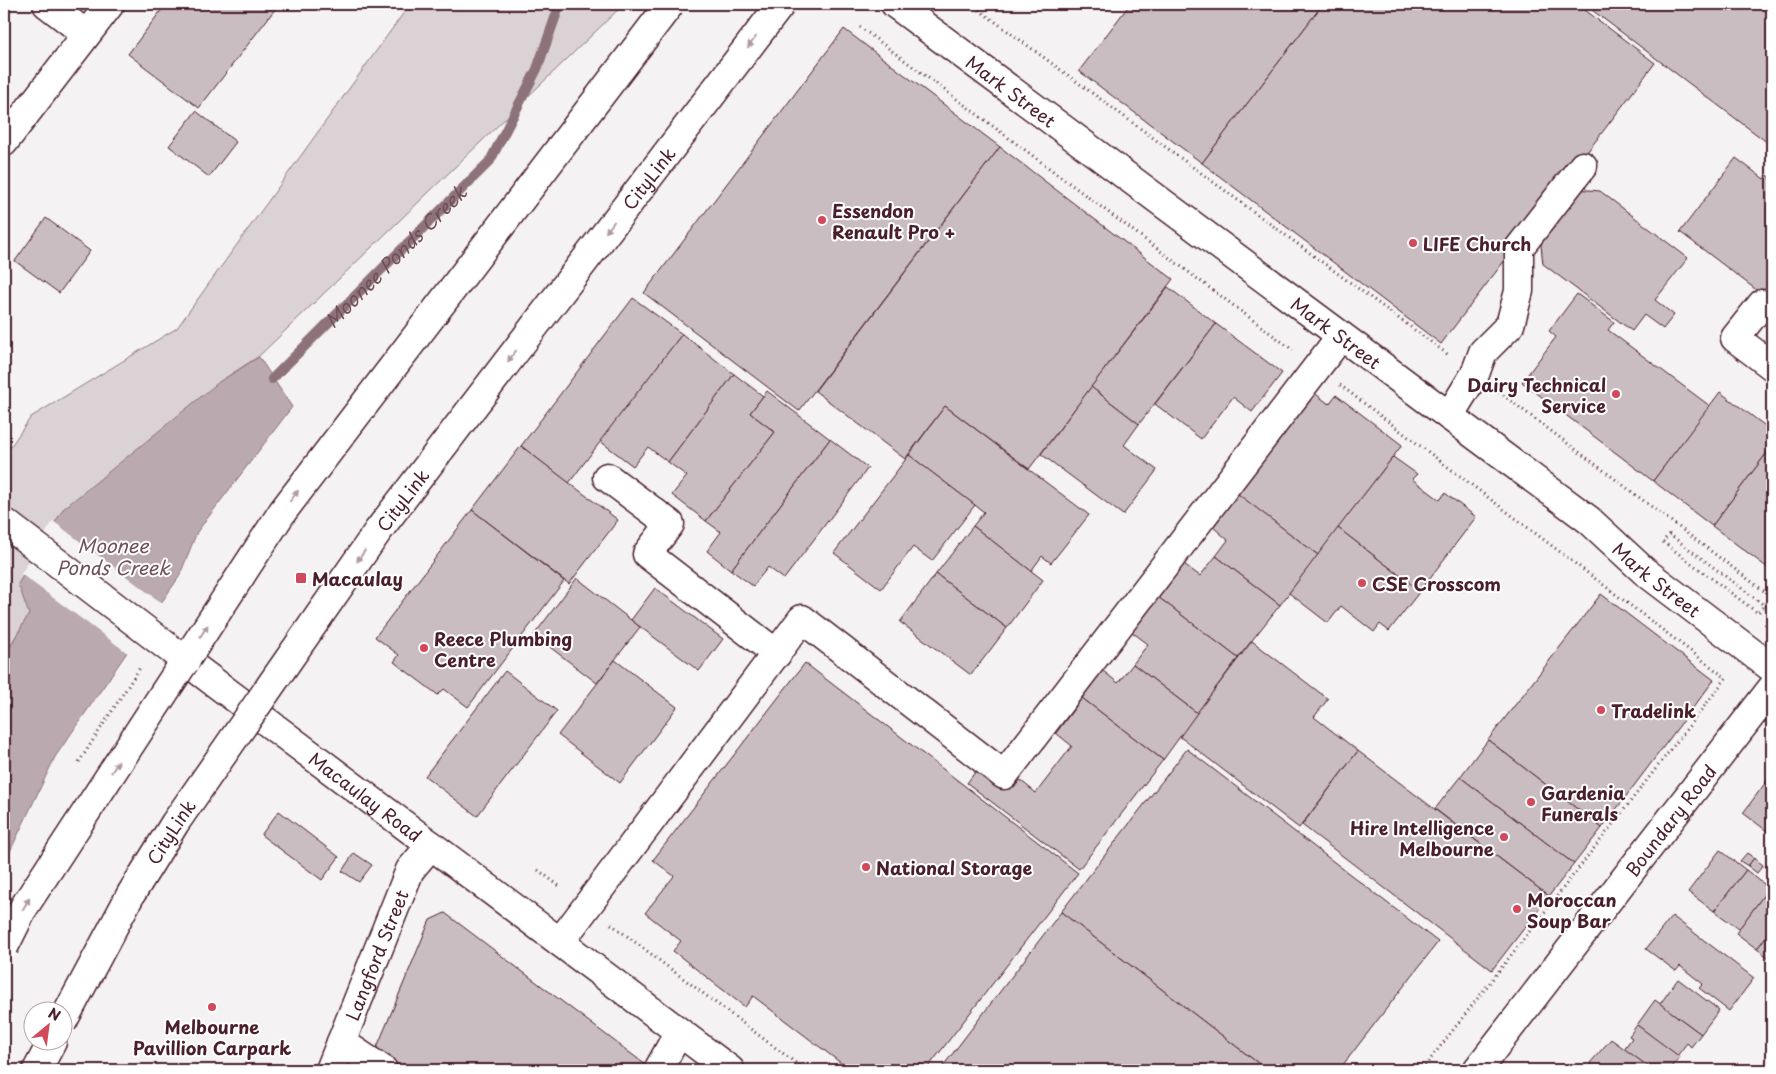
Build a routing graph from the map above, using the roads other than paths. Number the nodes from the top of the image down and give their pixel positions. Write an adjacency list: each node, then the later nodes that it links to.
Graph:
1 (47, 4): 7 (main road)
2 (110, 4): 7 (main road)
3 (653, 4): 8 (main road, bridge)
4 (670, 4): 8 (main road, bridge)
5 (781, 4): 23 (main road, CityLink, one-way to 23, bridge)
6 (896, 4): 12 (main road, Mark Street)
7 (86, 34): 9 (main road)
8 (565, 141): 22 (main road, one-way to 8, bridge)
9 (4, 142)
10 (1583, 166): 14 (main road)
11 (1762, 304): 13 (main road)
12 (1341, 336): 14 (main road, Mark Street); 17 (main road)
13 (1772, 366)
14 (1449, 416): 18 (main road, Mark Street)
15 (608, 477): 17 (main road)
16 (4, 522): 20 (main road, Macaulay Road, bridge)
17 (777, 654): 21 (main road)
18 (1772, 668)
19 (1772, 688): 32 (main road, Boundary Road)
20 (431, 845): 21 (main road, Macaulay Road); 25 (main road, Langford Street)
21 (560, 942): 24 (main road, Macaulay Road)
22 (4, 947)
23 (72, 1004)
24 (679, 1032): 30 (main road); 31 (main road, Macaulay Road)
25 (341, 1042): 28 (main road, Langford Street); 29 (main road)
26 (47, 1052): 27 (main road)
27 (37, 1070)
28 (330, 1070)
29 (383, 1070)
30 (658, 1070)
31 (730, 1070)
32 (1478, 1070)

